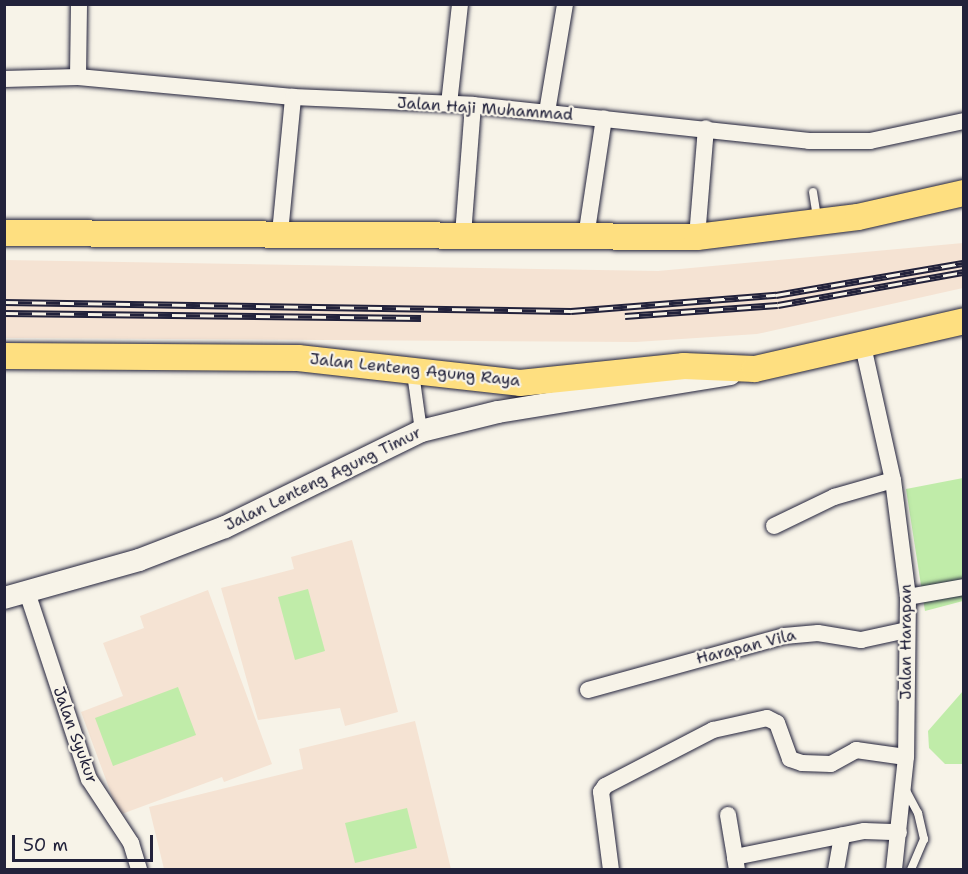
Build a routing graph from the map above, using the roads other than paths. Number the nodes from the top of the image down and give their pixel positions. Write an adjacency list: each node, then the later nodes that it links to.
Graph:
1 (79, 4): 4 (street)
2 (460, 4): 7 (street)
3 (565, 4): 9 (street)
4 (78, 77): 5 (street, Jalan Haji Muhammad); 6 (street, Jalan Haji Muhammad)
5 (4, 79)
6 (293, 97): 7 (street, Jalan Haji Muhammad); 17 (street)
7 (448, 104): 8 (street, Jalan Haji Muhammad)
8 (473, 105): 9 (street, Jalan Haji Muhammad); 18 (street)
9 (547, 112): 10 (street, Jalan Haji Muhammad)
10 (604, 118): 12 (street, Jalan Haji Muhammad); 19 (street)
11 (963, 121): 12 (street, Jalan Haji Muhammad)
12 (706, 128): 20 (street)
13 (813, 192): 15 (lane)
14 (963, 193): 15 (main road)
15 (818, 222): 20 (main road)
16 (4, 233): 17 (main road)
17 (280, 233): 18 (main road)
18 (463, 235): 19 (main road)
19 (586, 237): 20 (main road)
20 (697, 237)
21 (963, 321): 22 (main road, Jalan Lenteng Agung Raya)
22 (863, 346): 24 (main road, Jalan Lenteng Agung Raya); 27 (street, Jalan Harapan)
23 (4, 356): 25 (main road, Jalan Lenteng Agung Raya)
24 (755, 369): 25 (main road, Jalan Lenteng Agung Raya); 26 (main road, Jalan Lenteng Agung Timur)
25 (413, 373): 26 (street)
26 (421, 431): 30 (main road, Jalan Lenteng Agung Timur)
27 (893, 480): 28 (street); 31 (street, Jalan Harapan)
28 (774, 526)
29 (963, 587): 31 (street)
30 (27, 592): 32 (main road, Jalan Lenteng Agung Timur); 41 (street, Jalan Syukur)
31 (908, 597): 33 (street, Jalan Harapan)
32 (4, 598)
33 (907, 630): 34 (street, Harapan Vila); 35 (street, Jalan Harapan)
34 (588, 690)
35 (906, 757): 36 (street, Jalan Harapan); 42 (street)
36 (904, 786): 38 (street, Jalan Harapan); 45 (lane)
37 (728, 815): 40 (street)
38 (899, 832): 39 (street); 44 (street, Jalan Harapan)
39 (842, 836): 40 (street); 43 (street)
40 (736, 863)
41 (139, 870)
42 (611, 870)
43 (836, 870)
44 (894, 870)
45 (912, 870)

